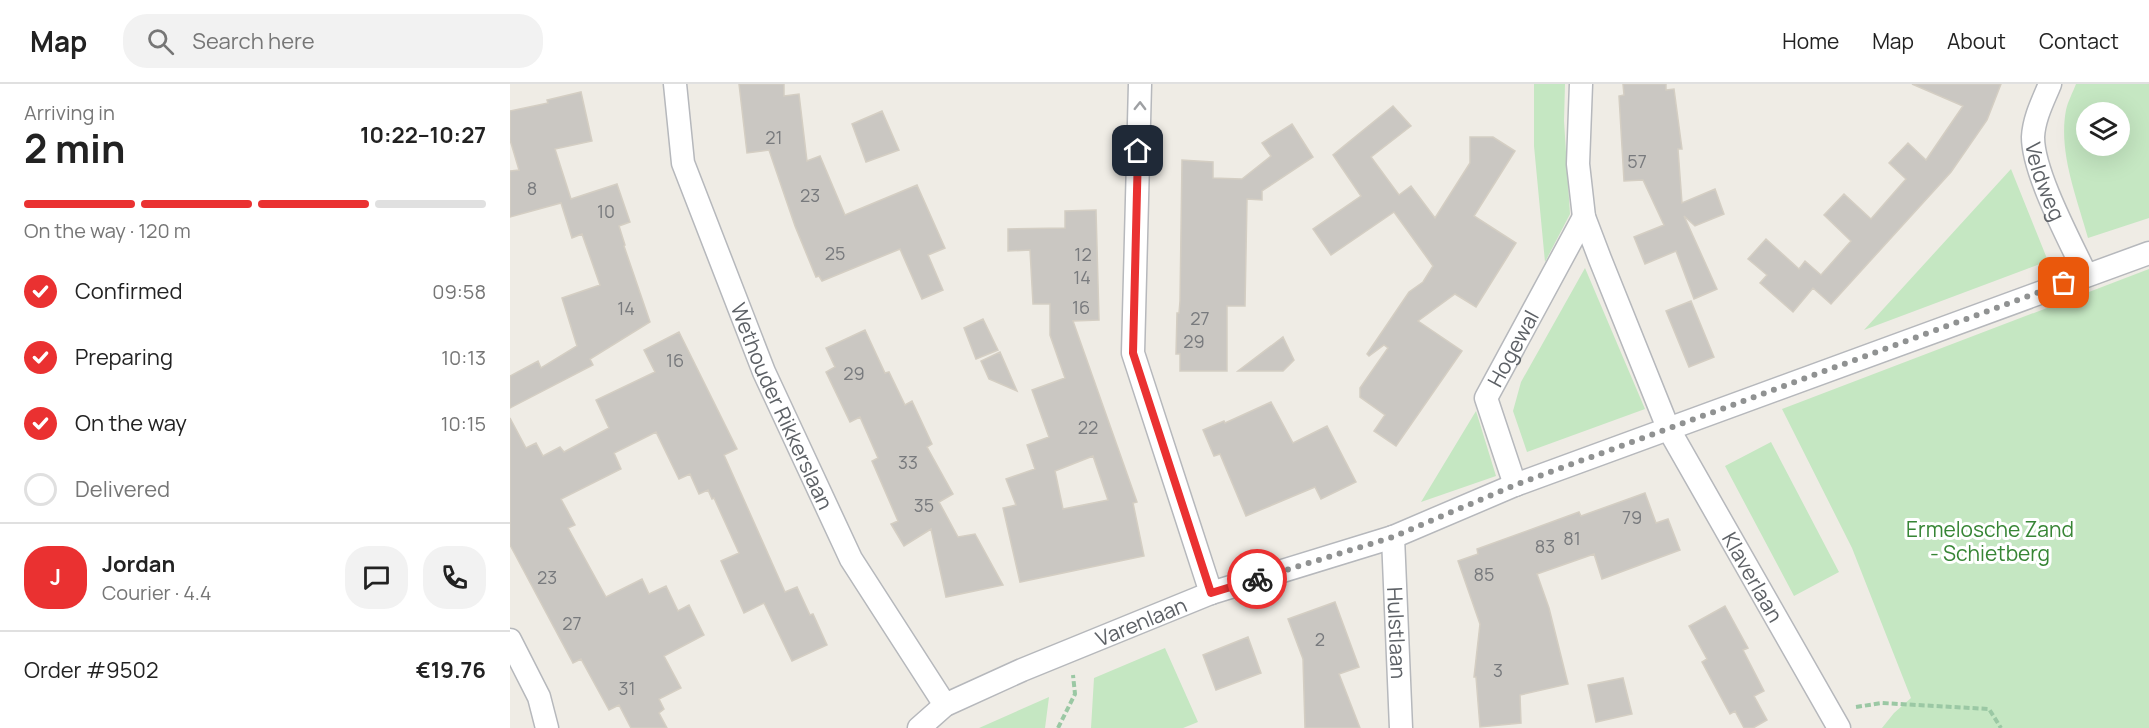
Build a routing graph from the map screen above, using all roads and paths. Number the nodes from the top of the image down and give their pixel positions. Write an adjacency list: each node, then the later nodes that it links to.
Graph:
1 (675, 84): 14 (street, Wethouder Rikkerslaan)
2 (1140, 84): 11 (street, one-way to 2)
3 (1581, 84): 5 (street)
4 (2050, 84): 7 (street, Veldweg)
5 (1584, 217): 8 (street); 9 (street, Hogewal)
6 (2149, 253): 7 (street, Varenlaan)
7 (2086, 275): 8 (street, Varenlaan)
8 (1668, 428): 9 (street, Varenlaan); 15 (street, Klaverlaan)
9 (1515, 485): 10 (street, Varenlaan)
10 (1393, 537): 11 (street, Varenlaan); 19 (street, Hulstlaan)
11 (1211, 593): 13 (street, Varenlaan)
12 (510, 640): 16 (street)
13 (1071, 650): 14 (street, Varenlaan); 18 (path)
14 (945, 705): 17 (street, Varenlaan)
15 (1834, 720): 20 (path)
16 (547, 728)
17 (919, 728)
18 (1058, 728)
19 (1401, 728)
20 (2001, 728)

